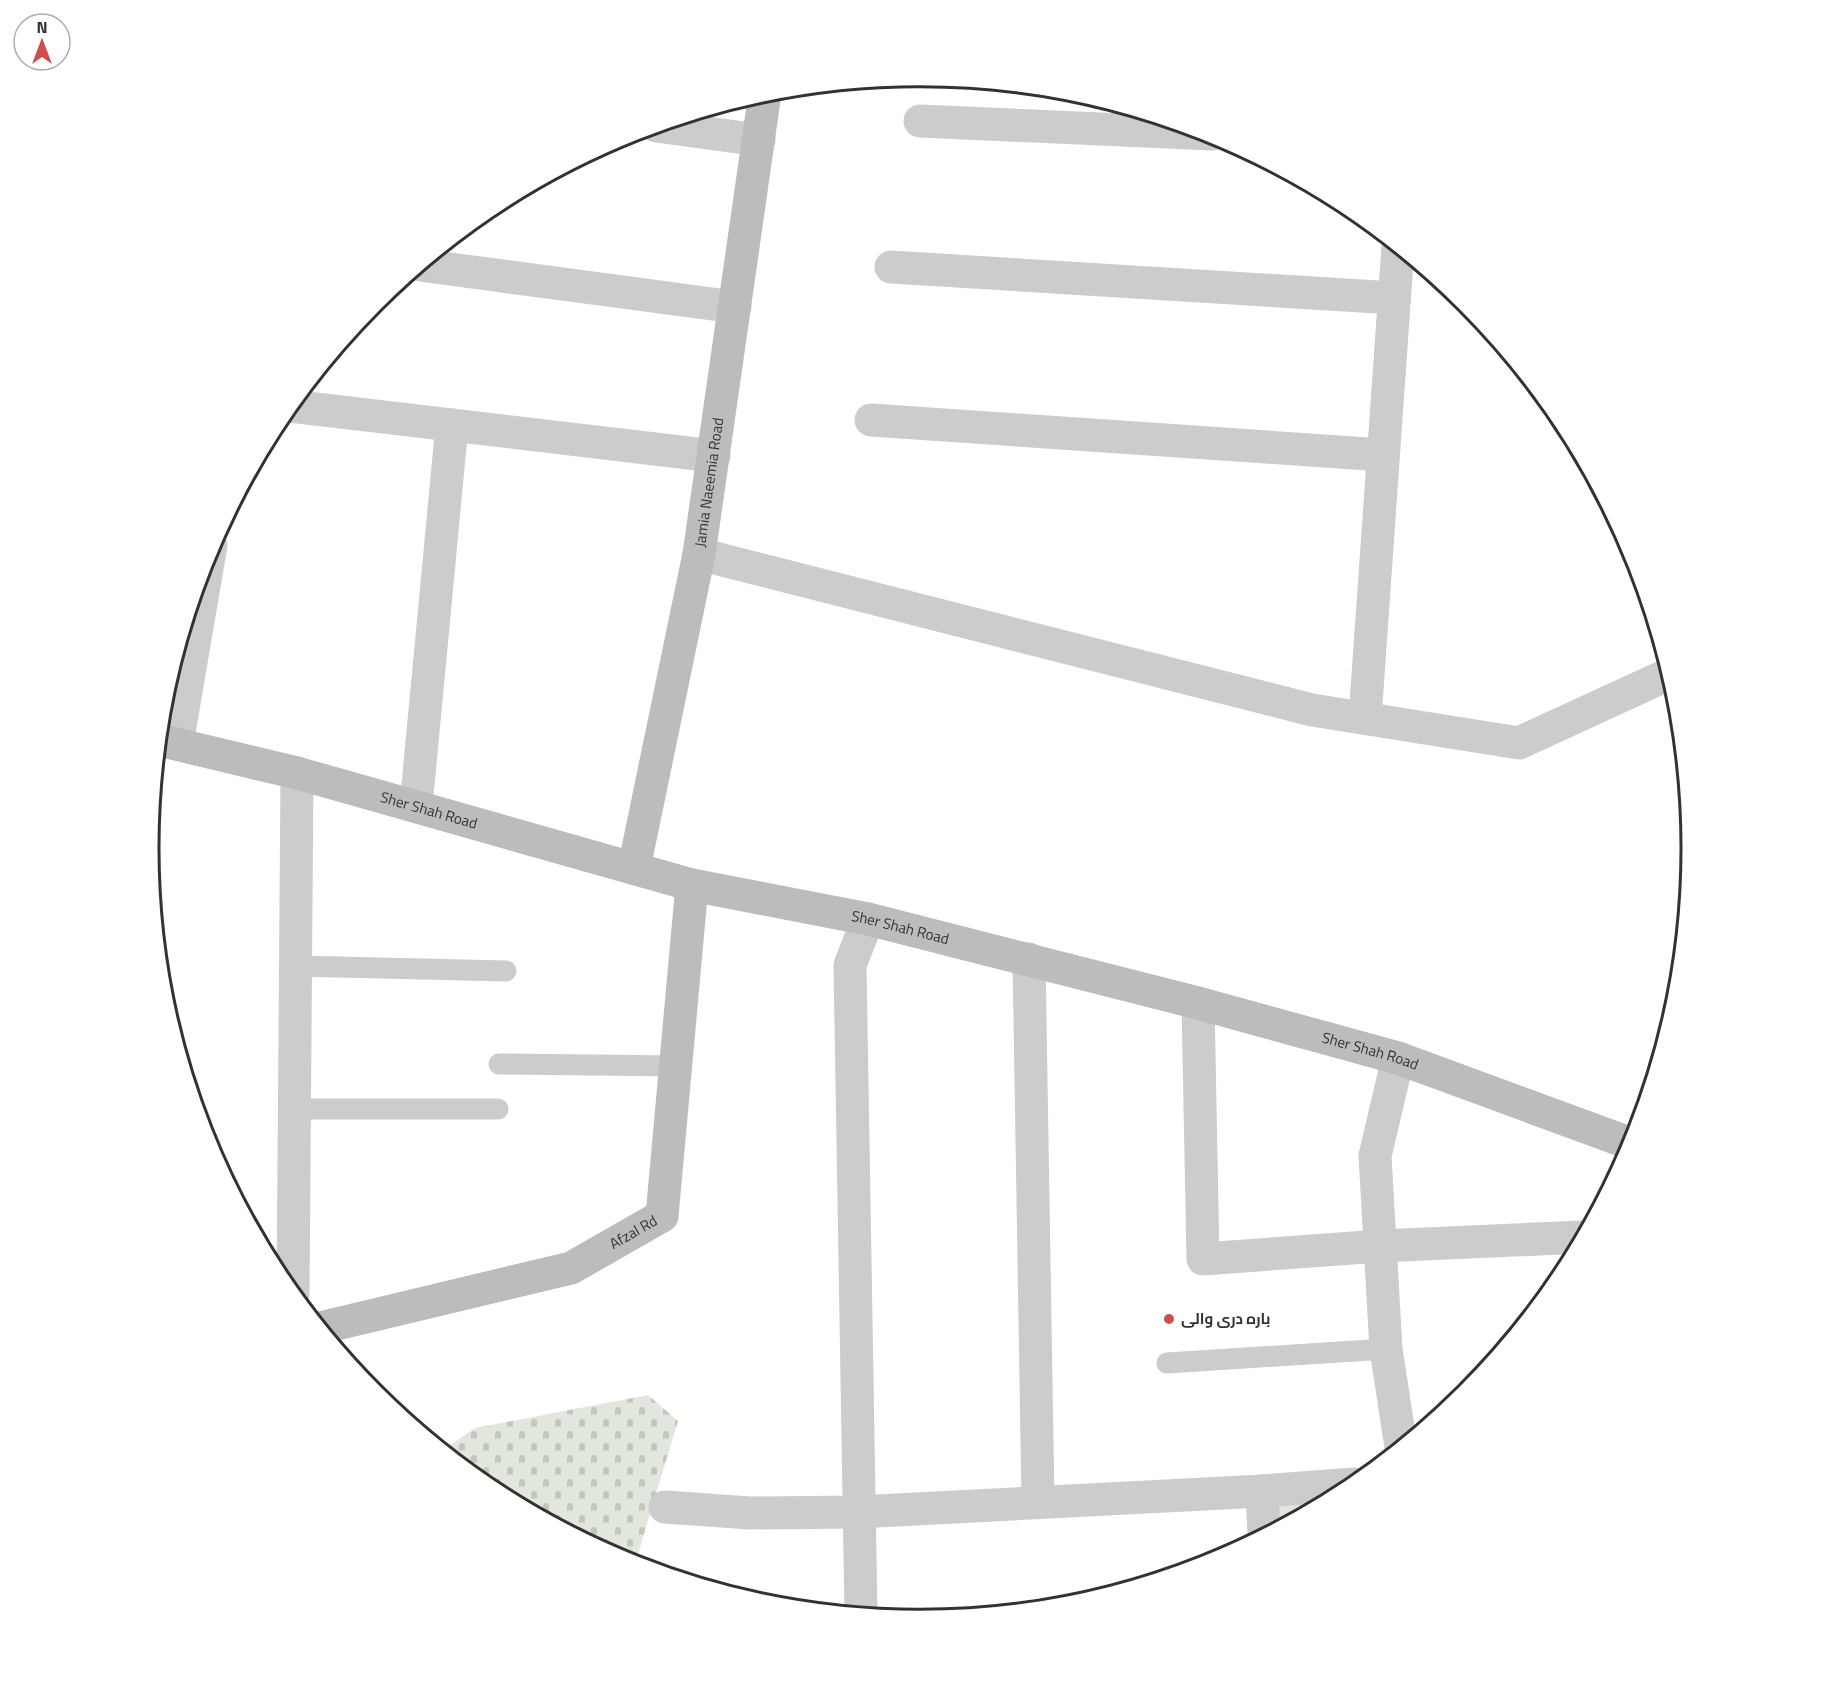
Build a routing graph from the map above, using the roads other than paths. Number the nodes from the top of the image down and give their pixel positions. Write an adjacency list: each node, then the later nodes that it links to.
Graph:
1 (764, 104): 5 (main road, Jamia Naeemia Road)
2 (920, 121): 4 (street)
3 (672, 128): 5 (street)
4 (1179, 133)
5 (759, 140): 10 (main road, Jamia Naeemia Road)
6 (1397, 256): 9 (street)
7 (430, 266): 10 (street)
8 (891, 267): 9 (street)
9 (1394, 298): 14 (street)
10 (735, 307): 15 (main road, Jamia Naeemia Road)
11 (300, 407): 13 (street)
12 (871, 420): 14 (street)
13 (452, 425): 15 (street); 22 (street)
14 (1383, 455): 19 (street)
15 (714, 456): 16 (main road, Jamia Naeemia Road)
16 (699, 554): 19 (street); 23 (main road, Jamia Naeemia Road)
17 (196, 612): 20 (street)
18 (1661, 678): 19 (street)
19 (1365, 718)
20 (168, 742): 21 (main road, Sher Shah Road)
21 (297, 772): 22 (main road, Sher Shah Road); 27 (street)
22 (416, 806): 23 (main road, Sher Shah Road)
23 (634, 868): 24 (main road, Sher Shah Road)
24 (692, 885): 25 (main road, Sher Shah Road); 32 (main road, Afzal Rd)
25 (868, 919): 26 (main road, Sher Shah Road); 47 (street)
26 (1029, 959): 29 (main road, Sher Shah Road); 45 (street)
27 (296, 966): 28 (lane); 33 (street)
28 (506, 971)
29 (1198, 1003): 30 (main road, Sher Shah Road); 37 (street)
30 (1398, 1058): 35 (main road, Sher Shah Road); 37 (street)
31 (499, 1064): 32 (lane)
32 (676, 1066): 39 (main road, Afzal Rd)
33 (295, 1109): 34 (lane); 38 (street)
34 (498, 1109)
35 (1622, 1140)
36 (1574, 1237): 37 (street)
37 (1380, 1246): 40 (street)
38 (293, 1279)
39 (328, 1326)
40 (1386, 1349): 41 (lane); 42 (street)
41 (1167, 1363)
42 (1400, 1438)
43 (1336, 1485): 44 (street)
44 (1262, 1491): 45 (street); 48 (street)
45 (1038, 1502): 47 (street)
46 (665, 1507): 47 (street)
47 (858, 1512): 49 (street)
48 (1264, 1527)
49 (861, 1606)

